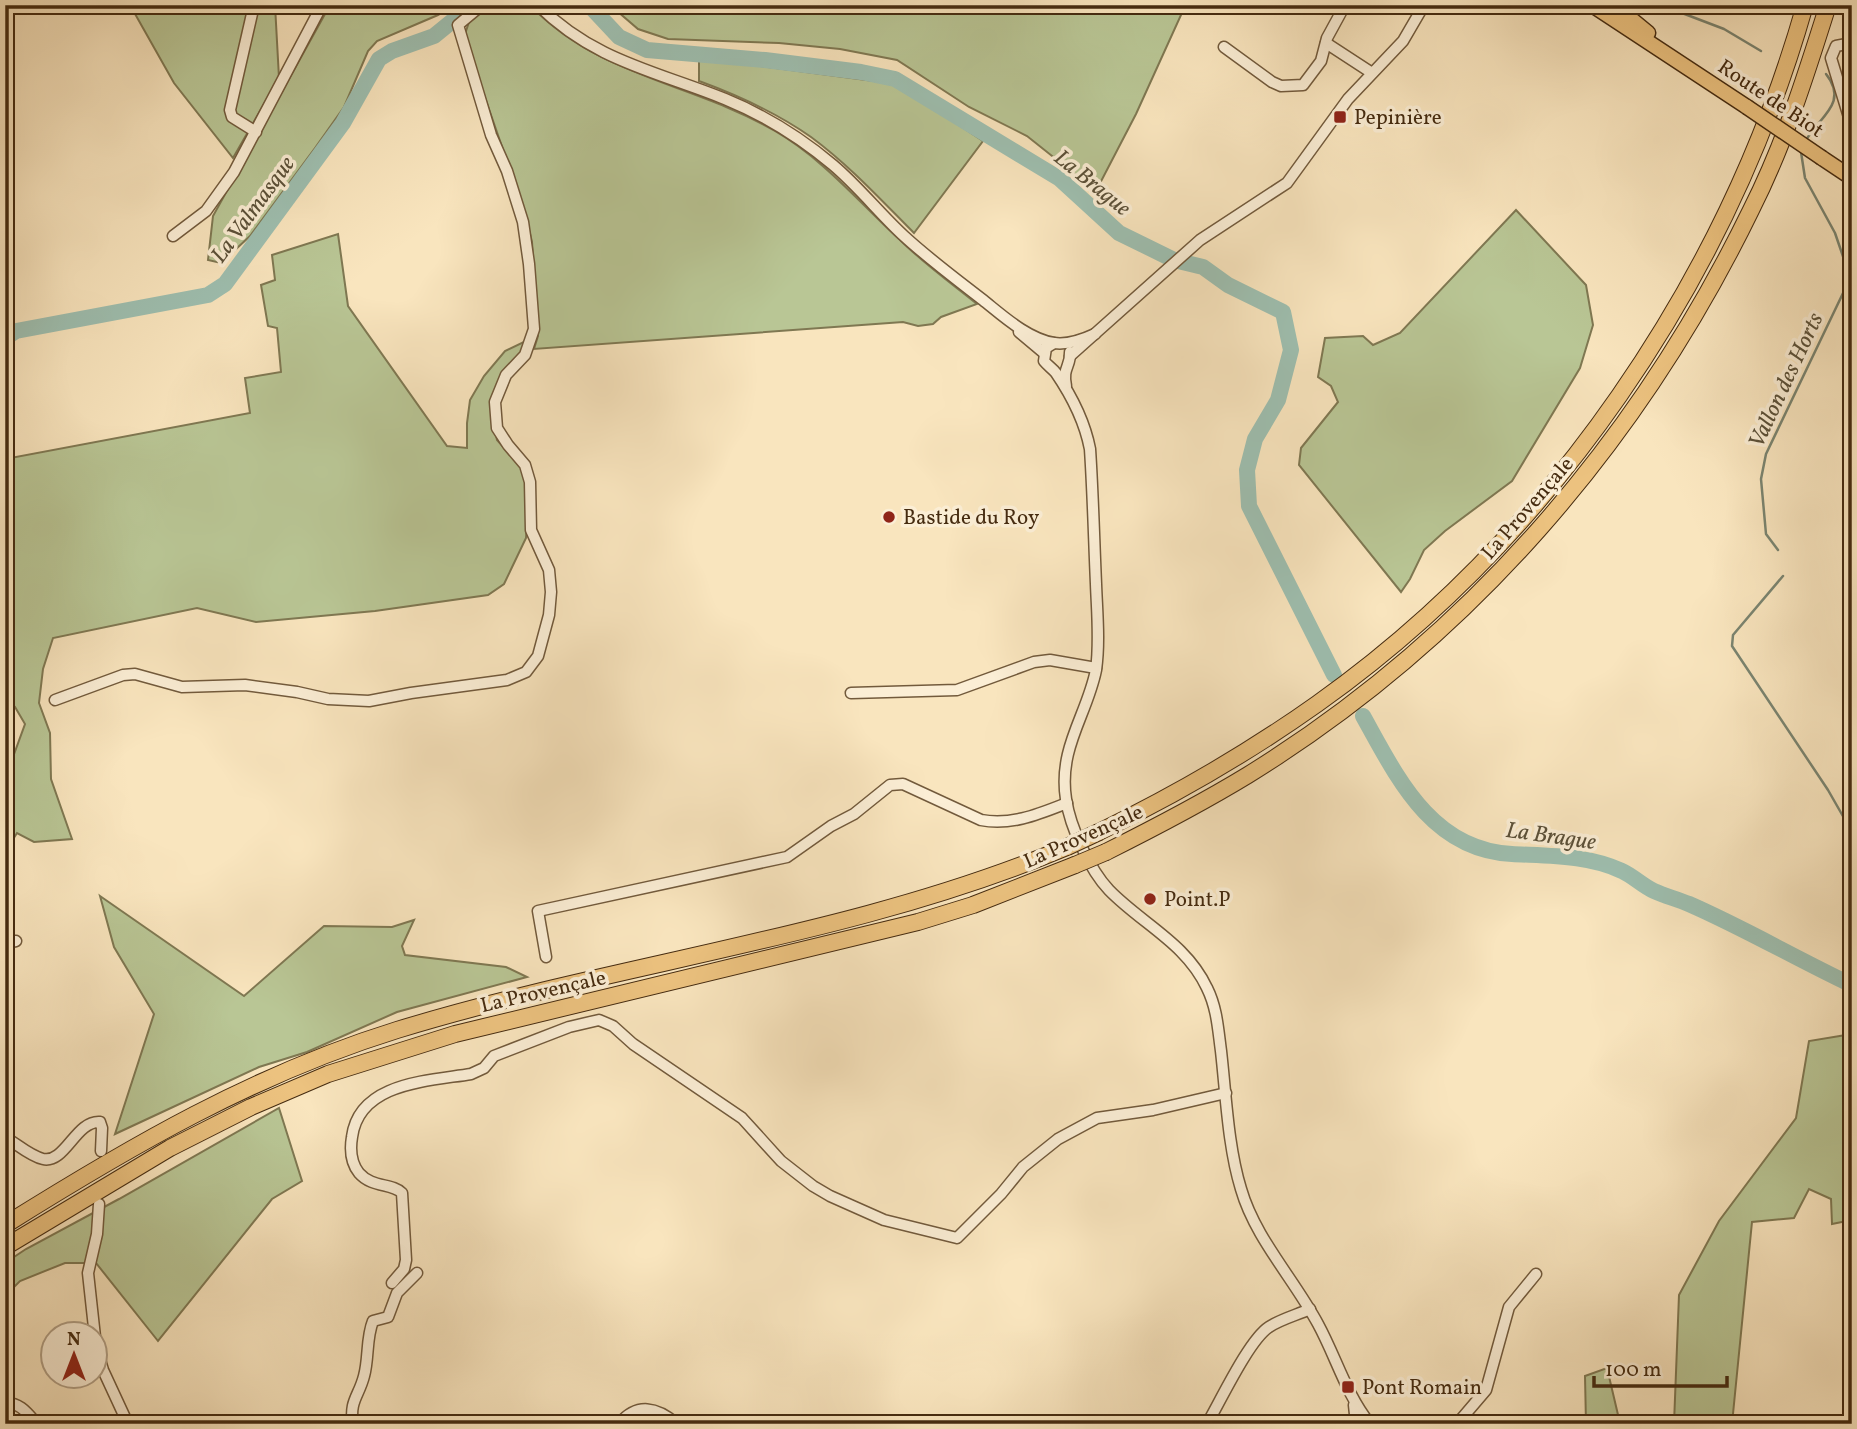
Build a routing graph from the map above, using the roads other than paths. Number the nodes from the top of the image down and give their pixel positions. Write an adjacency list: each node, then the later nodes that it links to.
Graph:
1 (254, 5): 17 (street)
2 (322, 5): 17 (street)
3 (482, 5): 27 (street)
4 (538, 5): 20 (street)
5 (1345, 5): 12 (street)
6 (1592, 5): 14 (main road, Route de Biot)
7 (1614, 5): 14 (main road, Route de Biot)
8 (1805, 5): 34 (highway, La Provençale, bridge)
9 (1828, 5): 35 (highway, La Provençale, bridge)
10 (1420, 9): 15 (street)
11 (1852, 43): 16 (street)
12 (1325, 46): 13 (street); 15 (street)
13 (1224, 47)
14 (1666, 52): 18 (main road, Route de Biot, bridge)
15 (1370, 76): 21 (street)
16 (1852, 127)
17 (256, 132): 19 (street)
18 (1852, 178)
19 (173, 236)
20 (1004, 317): 22 (street); 23 (street)
21 (1095, 334): 22 (street); 24 (street)
22 (1058, 343): 23 (street); 24 (street)
23 (1044, 353): 24 (street)
24 (1063, 364): 25 (street)
25 (1096, 668): 26 (street); 28 (street)
26 (851, 693)
27 (55, 700)
28 (1067, 803): 29 (street); 30 (street)
29 (546, 957)
30 (1226, 1093): 38 (street); 39 (street)
31 (5, 1137): 32 (street)
32 (101, 1151)
33 (99, 1204): 43 (street)
34 (5, 1225)
35 (5, 1247)
36 (417, 1273): 44 (street)
37 (1536, 1274): 50 (street)
38 (391, 1283)
39 (1310, 1309): 40 (street); 47 (street)
40 (1353, 1399): 48 (street); 49 (street)
41 (5, 1403): 42 (street)
42 (37, 1424)
43 (128, 1424)
44 (353, 1424)
45 (619, 1424): 46 (street)
46 (677, 1424)
47 (1207, 1424)
48 (1356, 1424)
49 (1370, 1424)
50 (1457, 1424)

